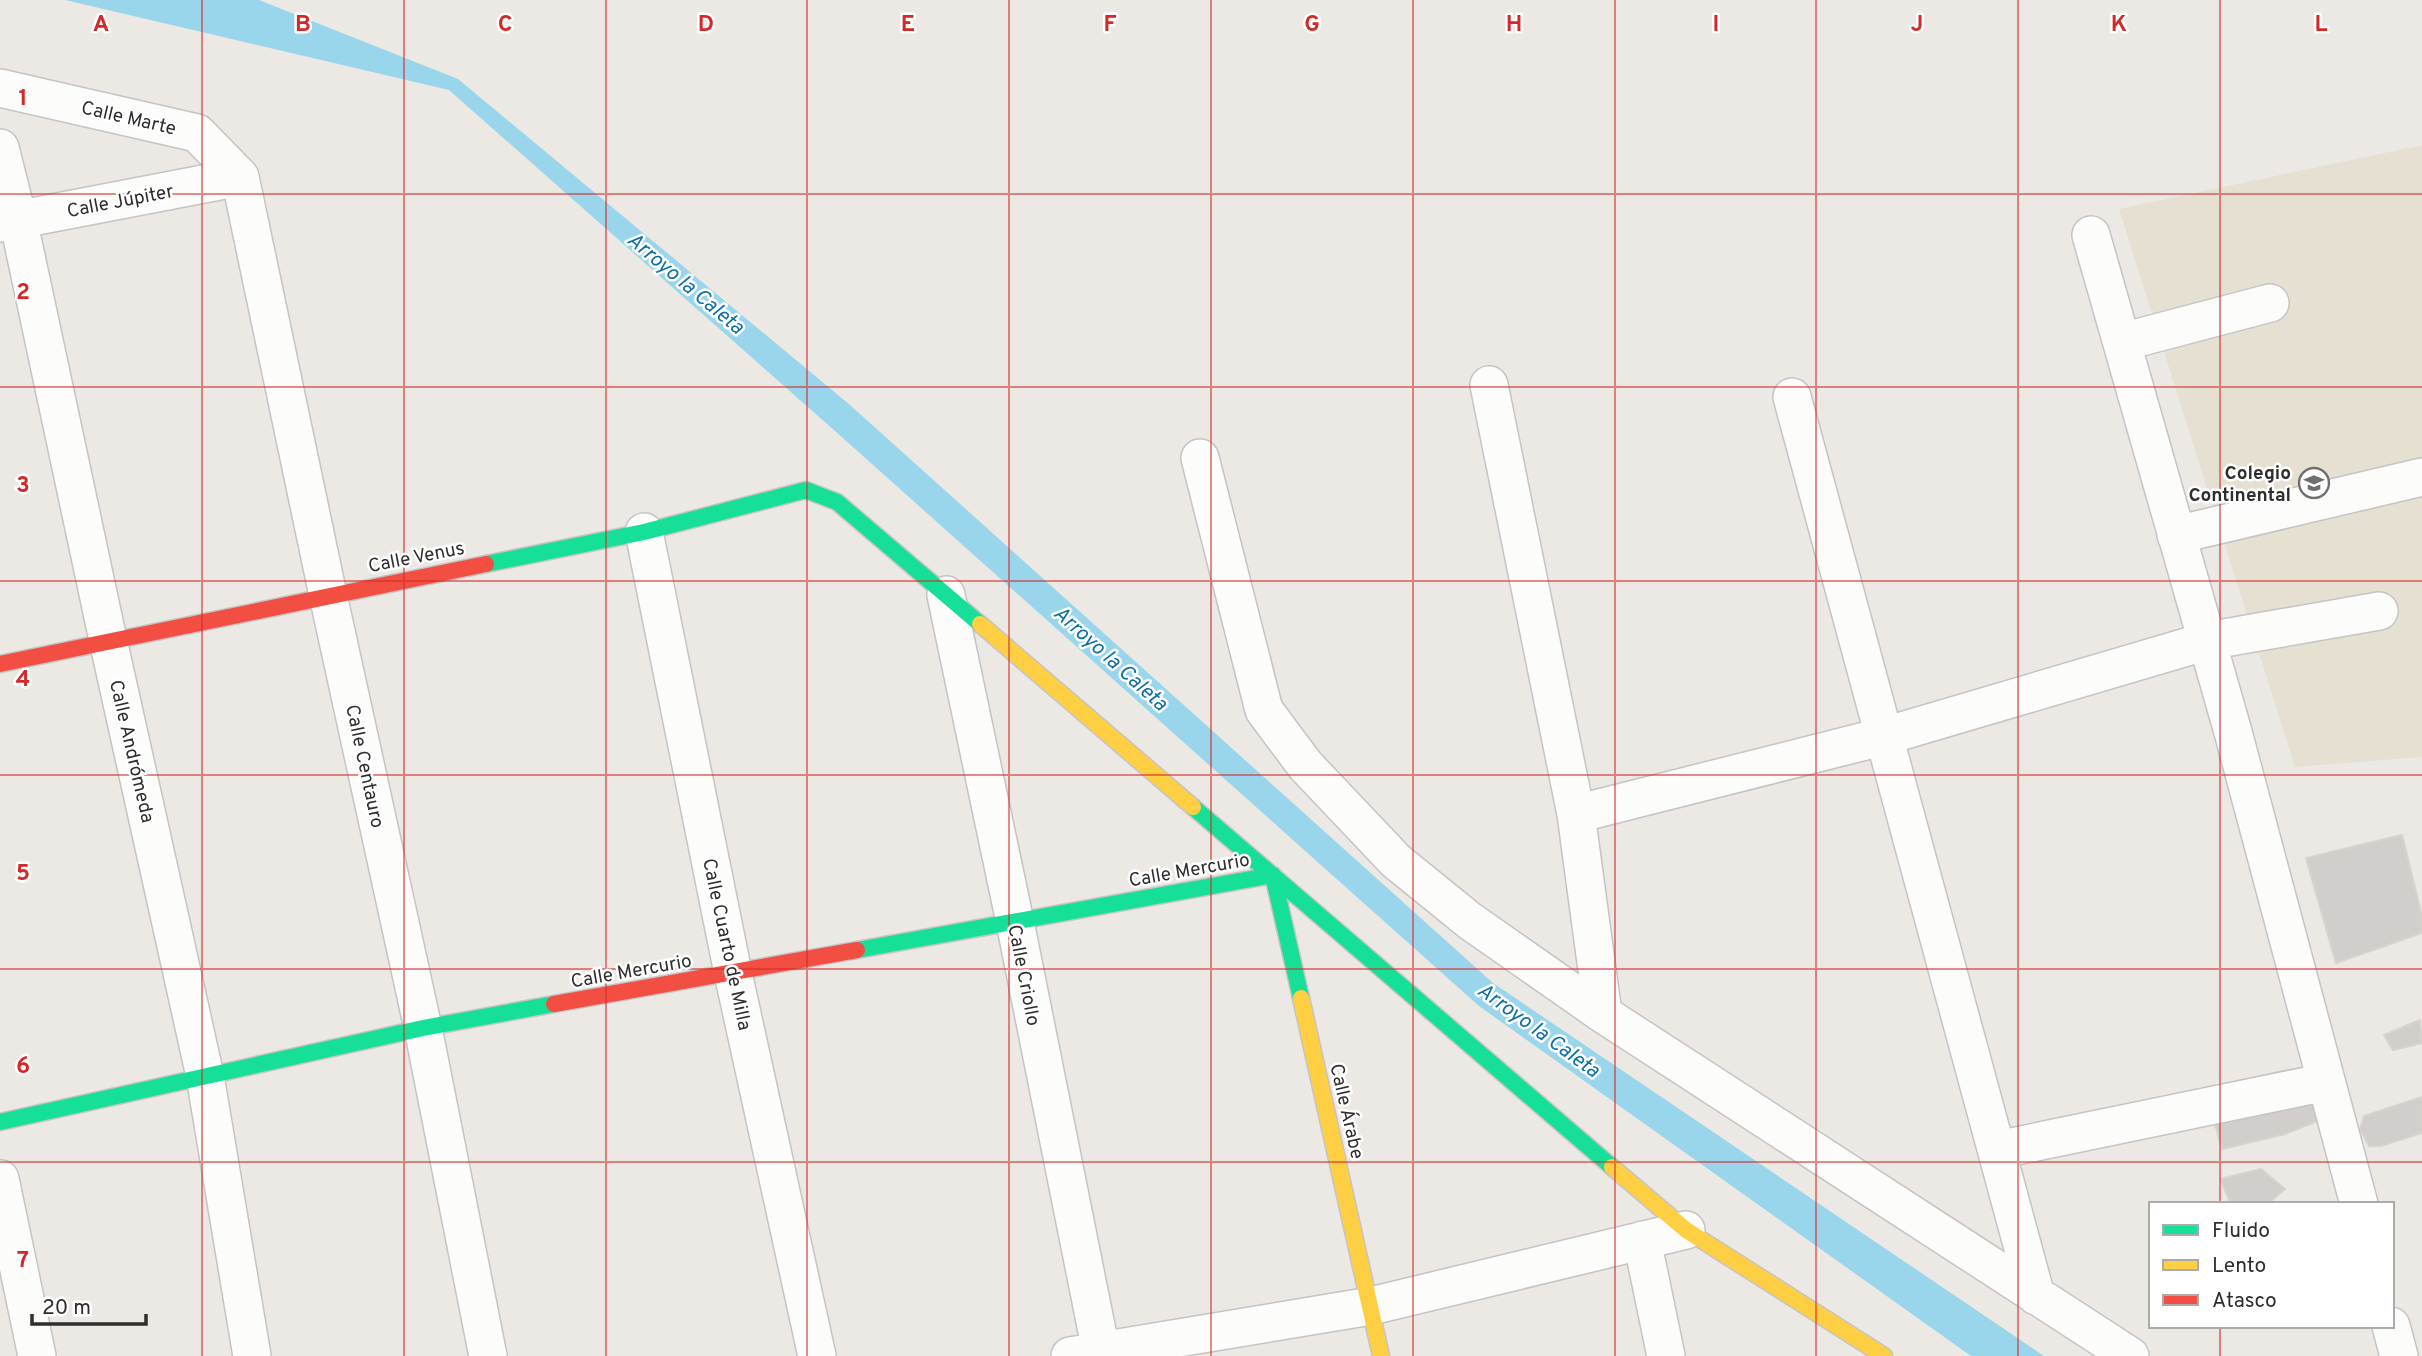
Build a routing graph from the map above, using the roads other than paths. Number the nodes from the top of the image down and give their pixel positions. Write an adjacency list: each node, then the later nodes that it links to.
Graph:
1 (0, 88): 3 (street, Calle Marte)
2 (0, 148): 4 (street, Calle Andrómeda)
3 (240, 177): 4 (street, Calle Júpiter); 14 (street, Calle Centauro)
4 (9, 221): 17 (street, Calle Andrómeda)
5 (2091, 235): 7 (street)
6 (2270, 303): 7 (street)
7 (2122, 342): 13 (street)
8 (1489, 385): 21 (street)
9 (1792, 397): 20 (street)
10 (1200, 458): 25 (street)
11 (2422, 477): 13 (street)
12 (644, 532): 14 (street, Calle Venus); 15 (street, Calle Venus); 24 (street, Calle Cuarto de Milla)
13 (2176, 535): 18 (street)
14 (328, 595): 17 (street, Calle Venus); 26 (street, Calle Centauro)
15 (946, 595): 22 (street); 23 (street, Calle Criollo)
16 (2379, 611): 18 (street)
17 (108, 640): 19 (street, Calle Venus); 27 (street, Calle Andrómeda)
18 (2207, 641): 20 (street); 28 (street)
19 (0, 664)
20 (1885, 736): 21 (street); 30 (street)
21 (1576, 814): 25 (street)
22 (1273, 876): 23 (street, Calle Mercurio); 33 (street); 36 (street, Calle Árabe)
23 (1015, 922): 24 (street, Calle Mercurio); 38 (street, Calle Criollo)
24 (733, 973): 26 (street, Calle Mercurio); 42 (street, Calle Cuarto de Milla)
25 (1602, 1014): 35 (street)
26 (423, 1028): 27 (street, Calle Mercurio); 41 (street, Calle Centauro)
27 (205, 1076): 29 (street, Calle Mercurio); 40 (street, Calle Andrómeda)
28 (2326, 1082): 30 (street); 32 (street)
29 (0, 1122)
30 (1997, 1150): 35 (street)
31 (0, 1179): 39 (street)
32 (2358, 1202)
33 (1686, 1230): 34 (street); 45 (street)
34 (1642, 1240): 36 (street); 44 (street)
35 (2036, 1296): 46 (street)
36 (1371, 1306): 38 (street); 43 (street, Calle Árabe)
37 (2392, 1328): 47 (street)
38 (1091, 1354)
39 (37, 1356)
40 (252, 1356)
41 (488, 1356)
42 (817, 1356)
43 (1381, 1356)
44 (1666, 1356)
45 (1884, 1356)
46 (2130, 1356)
47 (2399, 1356)

